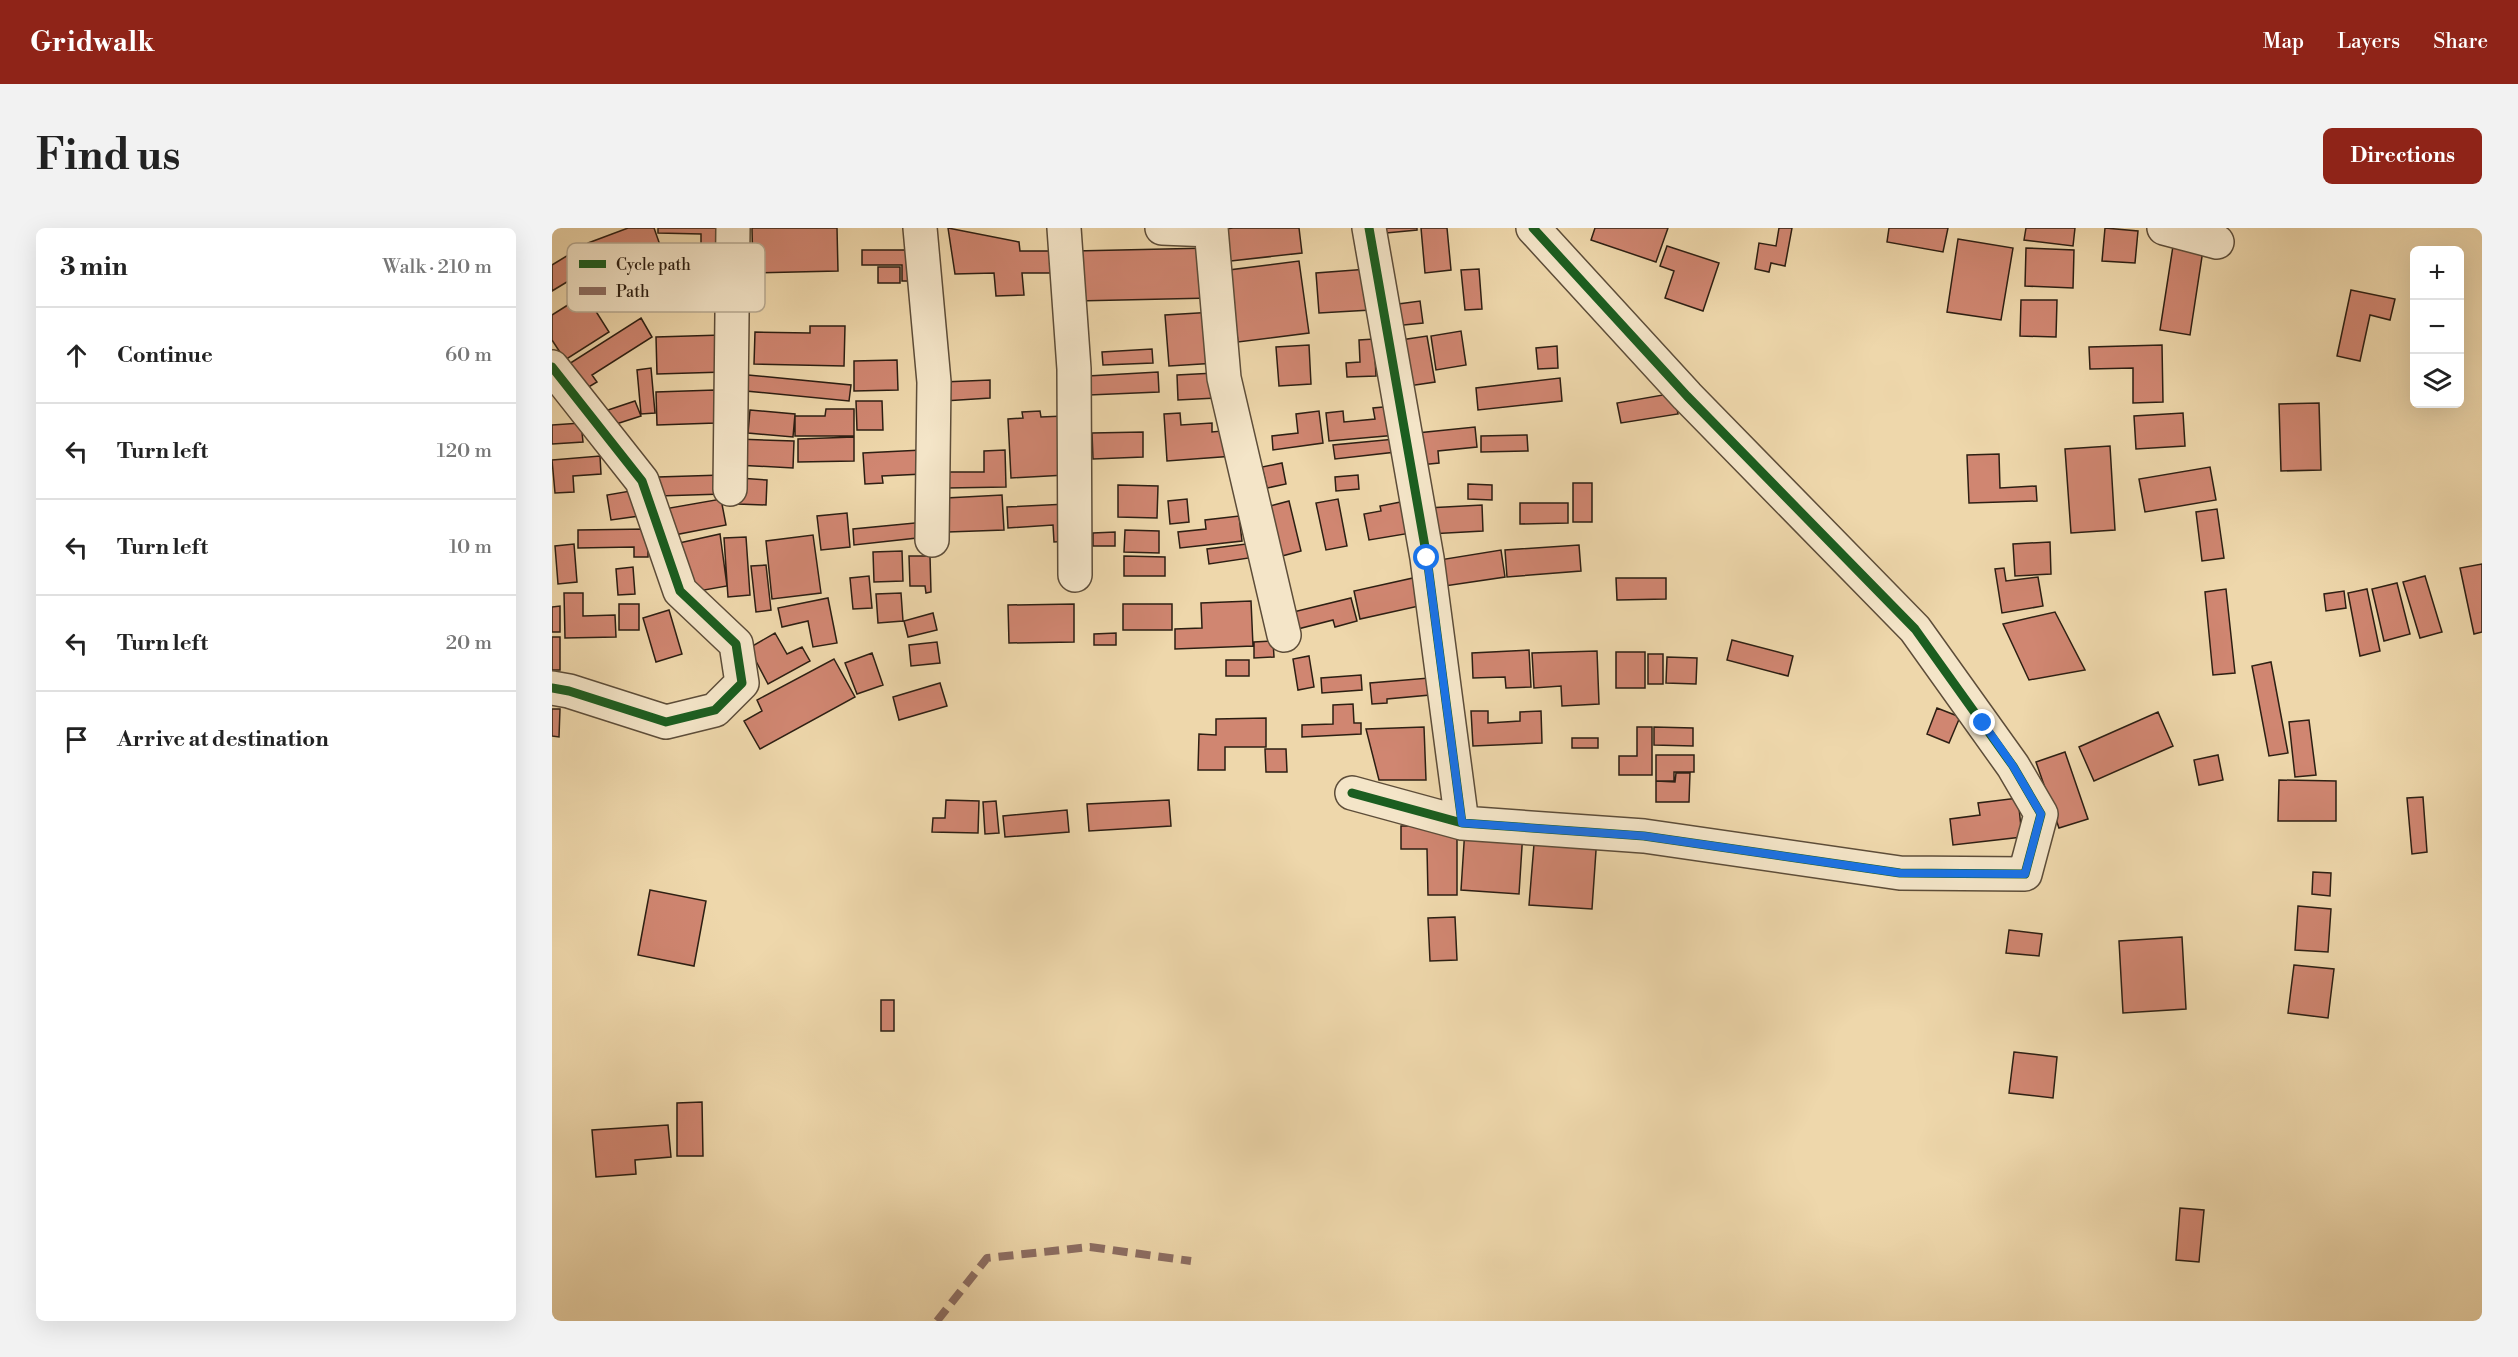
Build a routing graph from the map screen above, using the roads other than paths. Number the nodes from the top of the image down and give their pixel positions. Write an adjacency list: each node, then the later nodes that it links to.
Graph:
1 (733, 228): 10 (street)
2 (920, 228): 14 (street)
3 (1064, 228): 15 (street)
4 (1162, 228): 8 (street)
5 (1369, 228): 19 (street)
6 (1533, 228): 19 (street)
7 (2164, 228): 9 (street)
8 (1211, 229): 16 (street)
9 (2217, 242)
10 (733, 243)
11 (732, 312): 13 (street)
12 (552, 367): 17 (street)
13 (730, 489)
14 (932, 540)
15 (1075, 575)
16 (1284, 635)
17 (552, 688)
18 (1352, 793): 19 (street)
19 (1462, 823)

